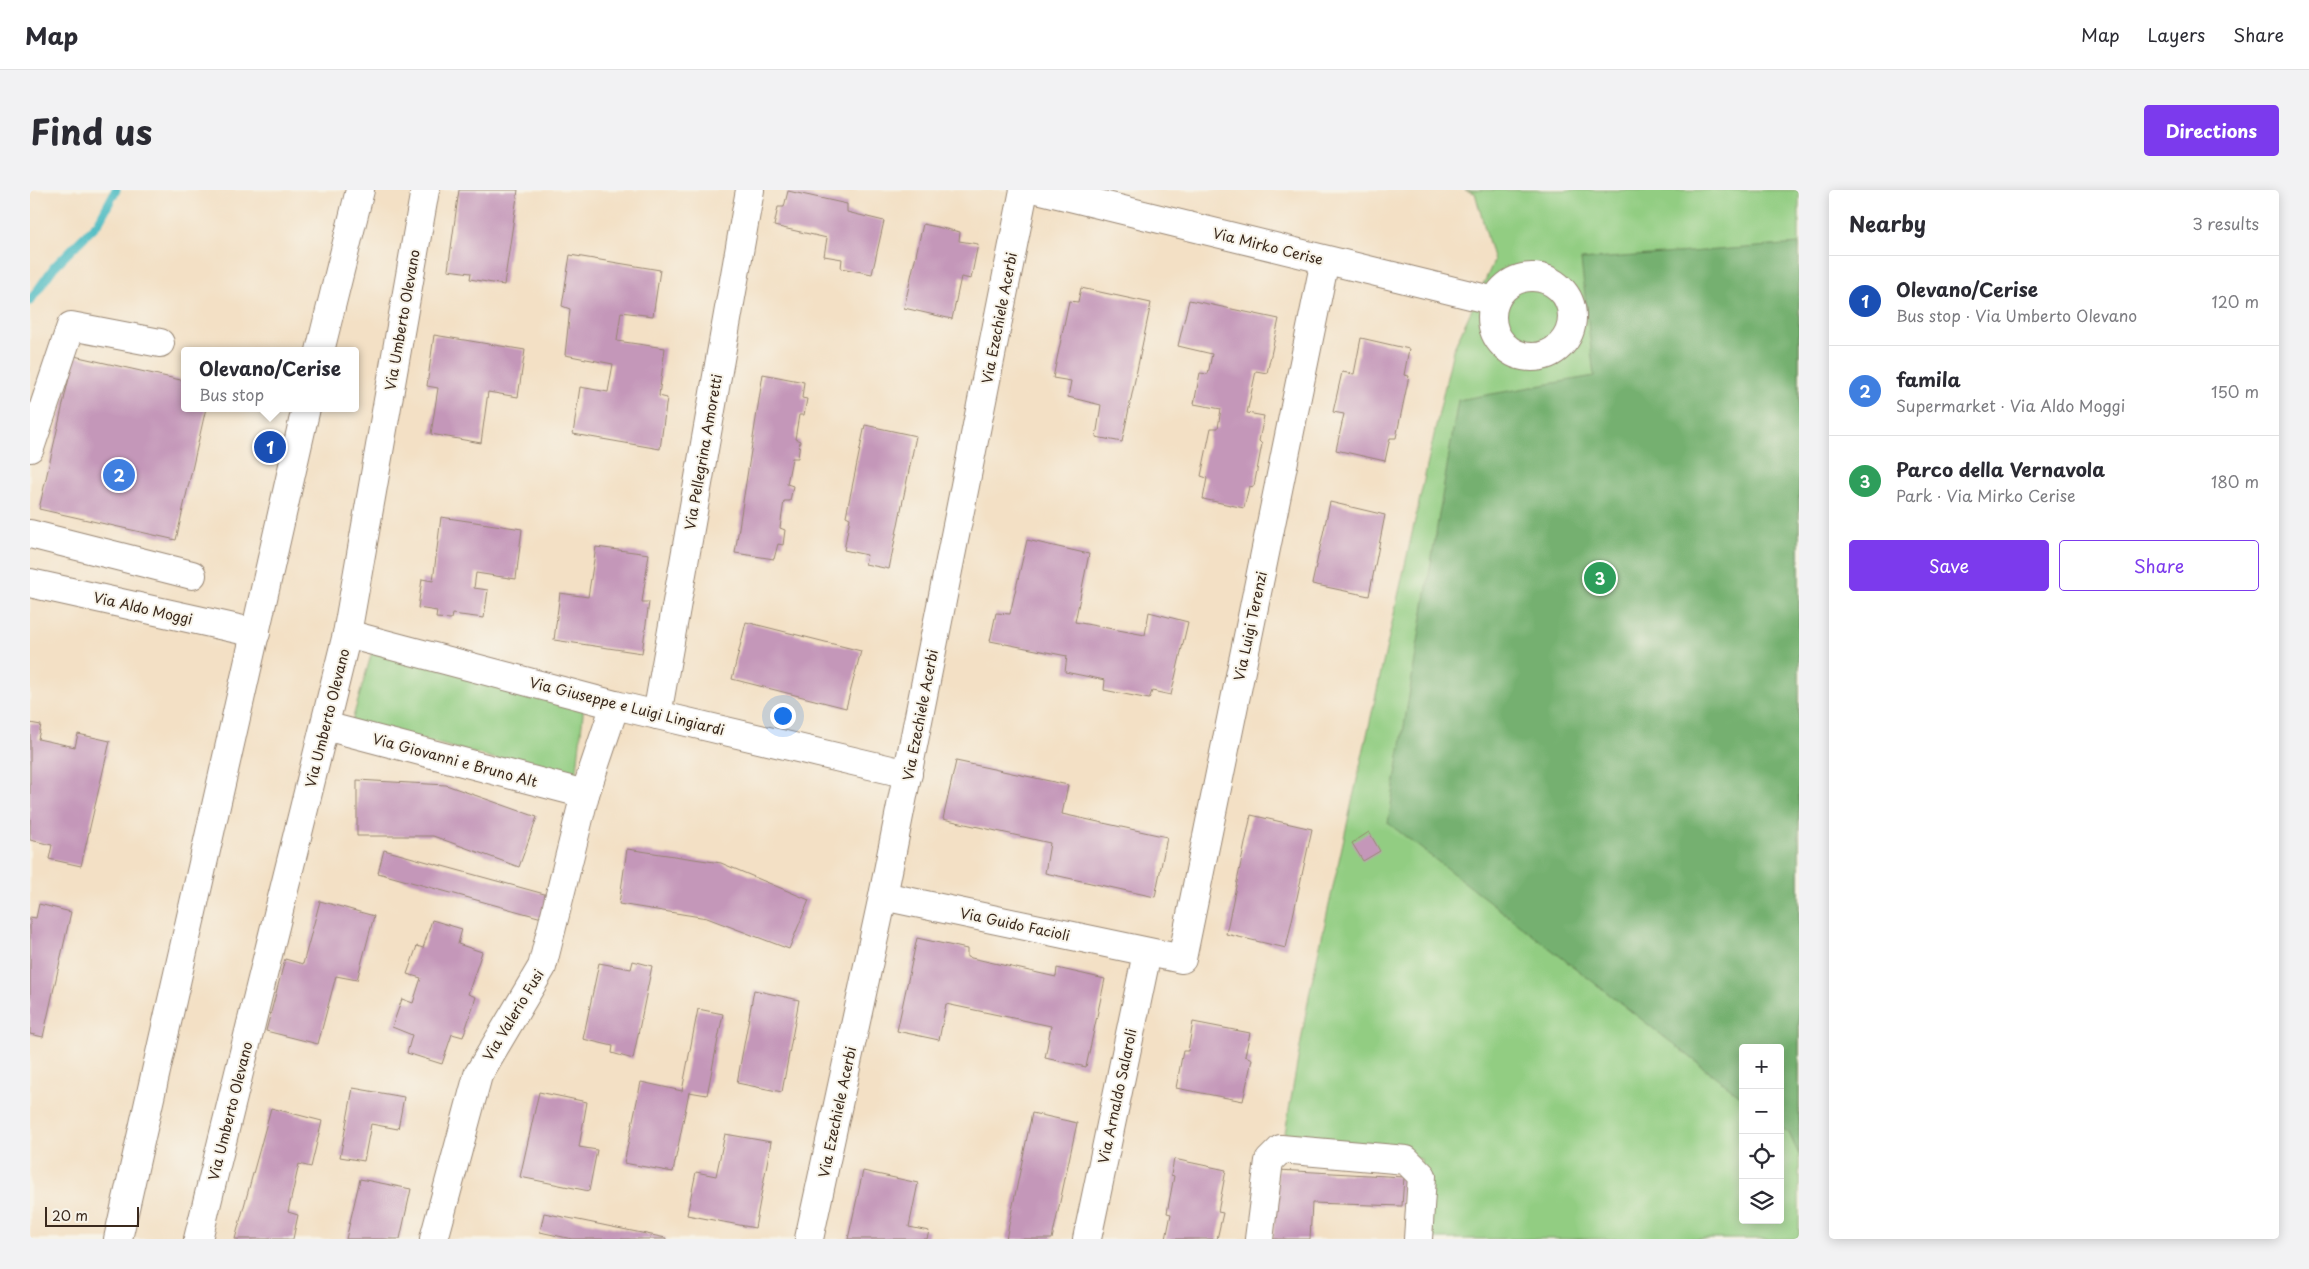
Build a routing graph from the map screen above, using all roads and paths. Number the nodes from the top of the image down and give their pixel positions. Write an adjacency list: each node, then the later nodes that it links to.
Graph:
1 (360, 190): 10 (street)
2 (425, 190): 17 (street, Via Umberto Olevano)
3 (750, 190): 19 (street, Via Pellegrina Amoretti)
4 (1024, 190): 21 (street, Via Ezechiele Acerbi)
5 (1041, 190): 6 (street, Via Mirko Cerise)
6 (1129, 200): 7 (street, Via Mirko Cerise)
7 (1325, 260): 8 (street, Via Mirko Cerise); 24 (street, Via Luigi Terenzi)
8 (1495, 301)
9 (160, 343): 12 (street)
10 (321, 347)
11 (305, 412): 16 (street)
12 (30, 448)
13 (30, 534): 14 (street)
14 (192, 575)
15 (30, 583): 16 (street, Via Aldo Moggi)
16 (256, 634): 25 (street)
17 (347, 634): 18 (street, Via Giuseppe e Luigi Lingiardi); 20 (street, Via Umberto Olevano)
18 (614, 705): 19 (street, Via Giuseppe e Luigi Lingiardi); 22 (street, Via Valerio Fusi)
19 (657, 715): 21 (street, Via Giuseppe e Luigi Lingiardi)
20 (325, 726): 22 (street, Via Giovanni e Bruno Alt); 26 (street, Via Umberto Olevano)
21 (908, 774): 23 (street, Via Ezechiele Acerbi)
22 (585, 794): 27 (street, Via Valerio Fusi)
23 (883, 896): 24 (street, Via Guido Facioli); 28 (street, Via Ezechiele Acerbi)
24 (1147, 953): 29 (street, Via Arnaldo Salaroli)
25 (118, 1239)
26 (198, 1239)
27 (434, 1239)
28 (809, 1239)
29 (1087, 1239)
30 (1259, 1239): 31 (street)
31 (1418, 1239)

